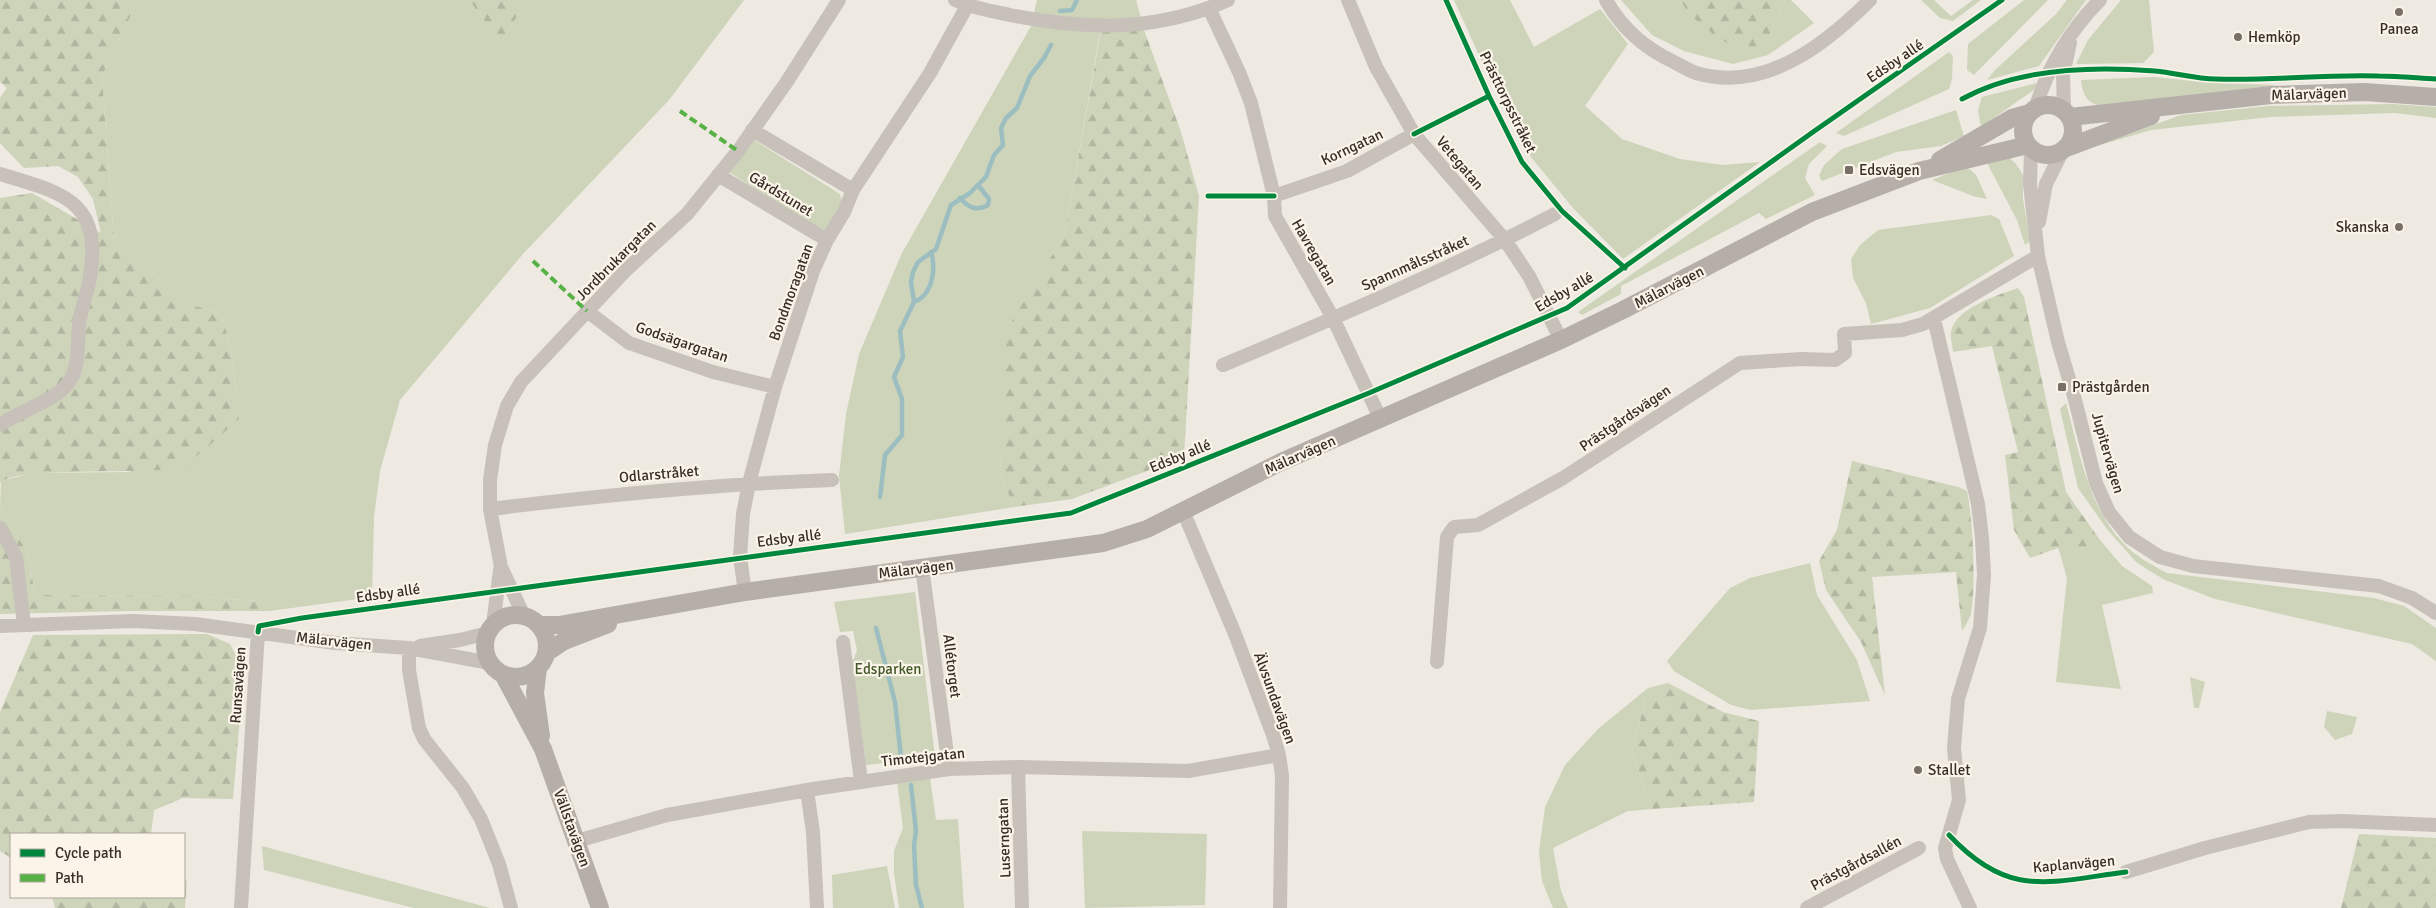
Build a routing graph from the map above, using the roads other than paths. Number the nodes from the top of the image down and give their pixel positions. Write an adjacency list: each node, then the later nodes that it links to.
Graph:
1 (839, 0): 14 (street, Jordbrukargatan)
2 (1228, 0): 8 (street)
3 (1348, 0): 15 (street, Vetegatan)
4 (1606, 0): 5 (street)
5 (1870, 0)
6 (2100, 0): 9 (street)
7 (961, 3): 8 (street); 21 (street, Bondmoragatan)
8 (1209, 8): 22 (street, Havregatan)
9 (2072, 34): 12 (street); 13 (street)
10 (2436, 97): 11 (main road, Mälarvägen)
11 (2183, 106): 13 (main road, Mälarvägen); 17 (main road, Mälarvägen)
12 (2033, 111): 13 (main road); 16 (main road); 18 (main road, Mälarvägen)
13 (2067, 114): 17 (main road)
14 (752, 130): 20 (street, Jordbrukargatan); 21 (street)
15 (1414, 134): 22 (street, Korngatan); 26 (street, Vetegatan)
16 (2029, 147): 17 (main road); 18 (main road, Mälarvägen); 24 (street, Jupitervägen)
17 (2064, 150): 24 (street, Jupitervägen)
18 (1919, 172): 31 (main road, Mälarvägen)
19 (0, 174): 35 (street)
20 (718, 175): 25 (street, Gårdstunet); 28 (street, Jordbrukargatan)
21 (853, 190): 25 (street, Bondmoragatan)
22 (1274, 196): 29 (street, Havregatan)
23 (1555, 214): 26 (street, Spannmålsstråket)
24 (2037, 235): 27 (street, Jupitervägen)
25 (827, 240): 33 (street, Bondmoragatan)
26 (1504, 240): 29 (street, Spannmålsstråket); 31 (street, Vetegatan)
27 (2038, 256): 30 (street, Prästgårdsvägen); 45 (street, Jupitervägen)
28 (587, 311): 33 (street, Godsägargatan); 38 (street, Jordbrukargatan)
29 (1333, 318): 32 (street, Spannmålsstråket); 34 (street, Havregatan)
30 (1934, 319): 54 (street, Prästgårdsvägen); 74 (street)
31 (1561, 340): 34 (main road, Mälarvägen)
32 (1224, 365)
33 (775, 387): 37 (street, Bondmoragatan)
34 (1381, 420): 39 (main road, Mälarvägen)
35 (0, 425)
36 (832, 480): 37 (street, Odlarstråket)
37 (749, 483): 38 (street, Odlarstråket); 43 (street, Bondmoragatan)
38 (490, 509): 41 (street, Jordbrukargatan)
39 (1183, 511): 42 (main road, Mälarvägen); 58 (street, Älvsundavägen)
40 (0, 528): 47 (street)
41 (501, 567): 46 (street, Jordbrukargatan); 49 (street, Jordbrukargatan)
42 (922, 567): 43 (main road, Mälarvägen); 60 (street, Allétorget)
43 (745, 592): 44 (main road, Mälarvägen)
44 (643, 610): 46 (main road, Mälarvägen); 53 (main road, Mälarvägen)
45 (2436, 614)
46 (531, 621): 49 (main road); 53 (main road)
47 (24, 625): 48 (street, Runsavägen); 50 (street, Runsavägen)
48 (0, 626)
49 (491, 629): 52 (street, Mälarvägen); 55 (main road)
50 (258, 632): 52 (street, Mälarvägen); 67 (street, Runsavägen)
51 (843, 642): 61 (street)
52 (410, 648): 55 (street, Mälarvägen); 68 (street)
53 (542, 661): 56 (main road); 57 (main road, Vällstavägen)
54 (1437, 662)
55 (490, 663): 56 (main road)
56 (504, 676): 57 (main road, Vällstavägen)
57 (543, 749): 64 (main road, Vällstavägen)
58 (1279, 755): 59 (street, Timotejgatan); 72 (street, Älvsundavägen)
59 (1018, 767): 60 (street, Timotejgatan); 71 (street, Luserngatan)
60 (948, 769): 61 (street, Timotejgatan)
61 (861, 781): 62 (street, Timotejgatan)
62 (807, 790): 64 (street, Timotejgatan); 70 (street)
63 (2436, 826): 66 (street, Kaplanvägen)
64 (577, 841): 69 (main road, Vällstavägen)
65 (1919, 848): 73 (street, Prästgårdsallén)
66 (2126, 872)
67 (241, 908)
68 (511, 908)
69 (600, 908)
70 (817, 908)
71 (1022, 908)
72 (1280, 908)
73 (1807, 908)
74 (1970, 908)

